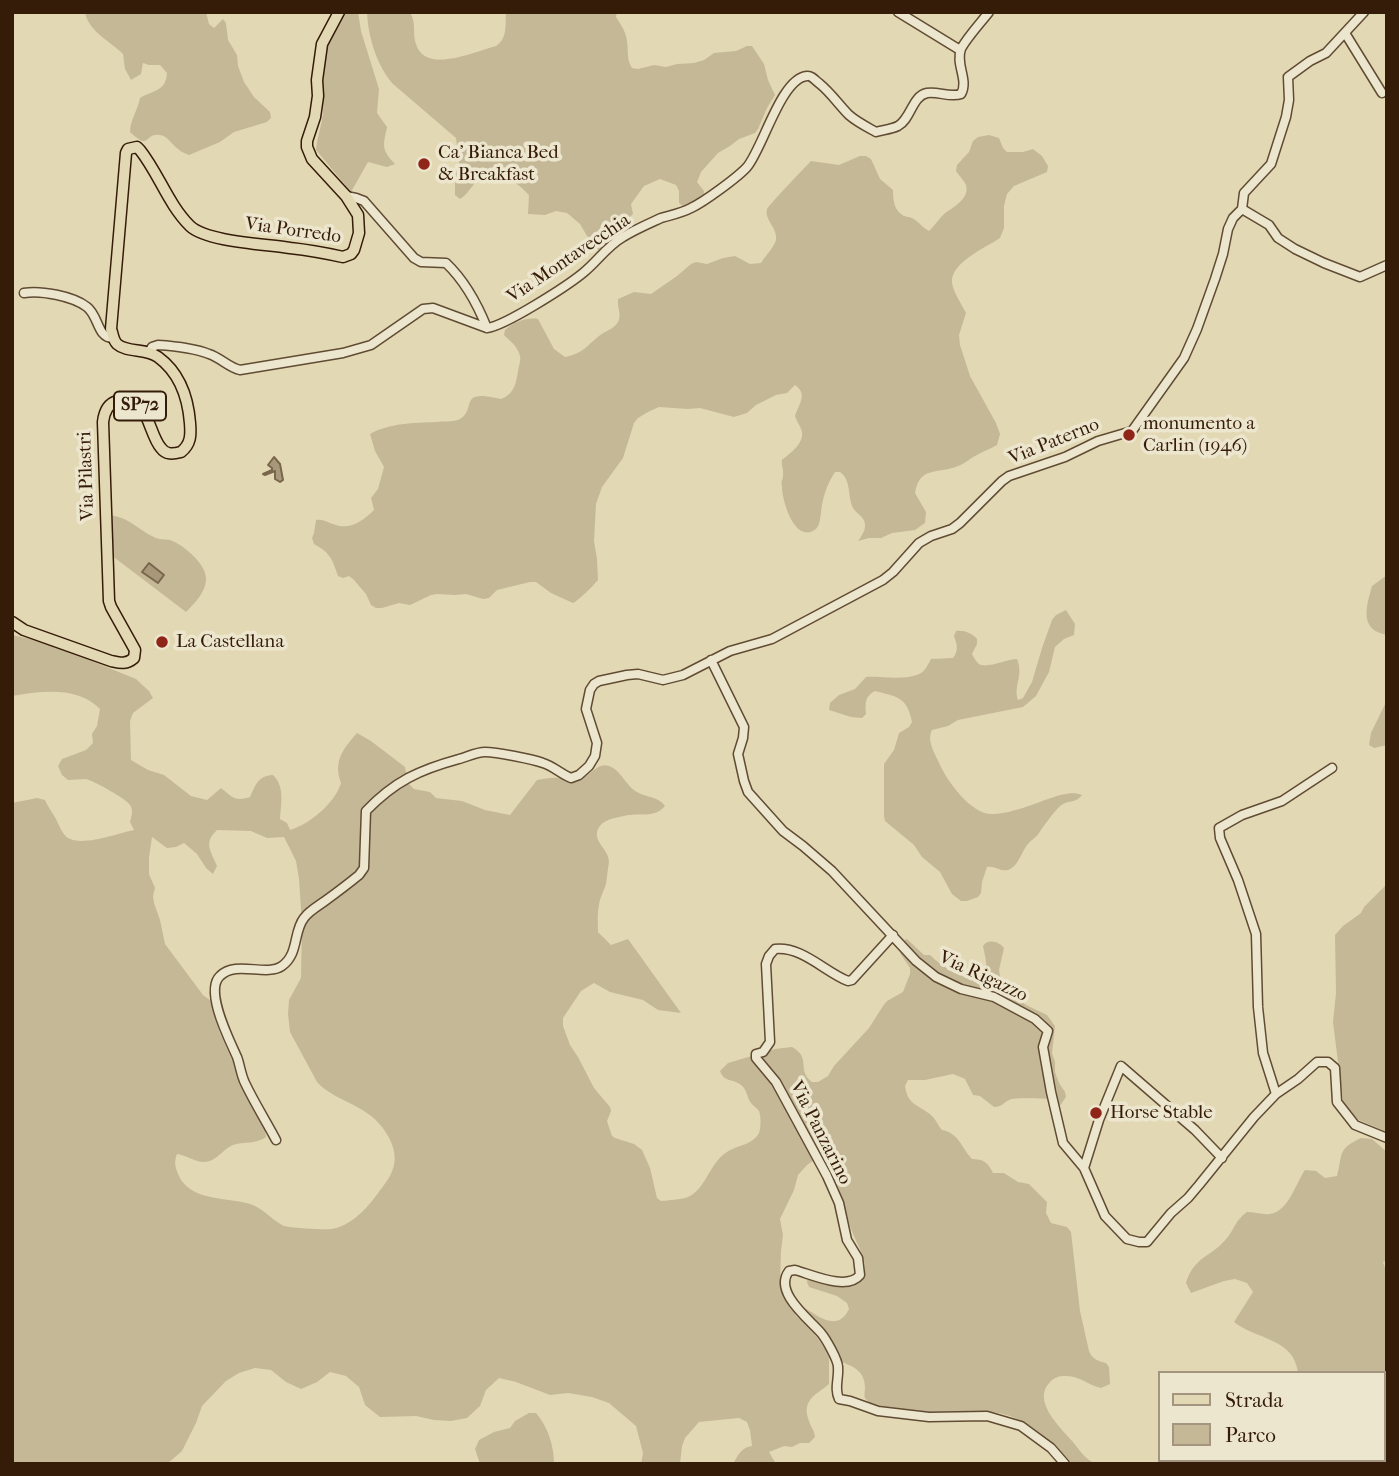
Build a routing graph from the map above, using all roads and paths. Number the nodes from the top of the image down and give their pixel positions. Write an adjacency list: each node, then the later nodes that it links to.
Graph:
1 (339, 12): 8 (main road, Via Porredo)
2 (898, 12): 6 (street)
3 (1364, 12): 5 (street, Via Paterno)
4 (985, 13): 6 (street)
5 (1345, 33): 7 (street); 9 (street, Via Paterno)
6 (960, 50): 12 (street, Via Montavecchia)
7 (1382, 93)
8 (346, 196): 12 (street); 13 (main road, Via Porredo)
9 (1242, 209): 10 (street); 16 (street, Via Paterno)
10 (1387, 265)
11 (24, 293): 13 (street)
12 (487, 328): 14 (street)
13 (113, 338): 14 (main road, Via Pilastri / SP72)
14 (149, 352): 15 (main road, Via Pilastri / SP72)
15 (12, 622)
16 (711, 660): 18 (street, Via Rigazzo); 21 (street, Via Paterno)
17 (1332, 768): 19 (street)
18 (893, 935): 23 (street, Via Rigazzo); 24 (street, Via Panzarino)
19 (1276, 1094): 20 (street, Via Rigazzo); 22 (street, Via Rigazzo)
20 (1387, 1138)
21 (276, 1140)
22 (1222, 1158): 23 (street, Via Rigazzo); 23 (street)
23 (1084, 1168)
24 (1065, 1464)

